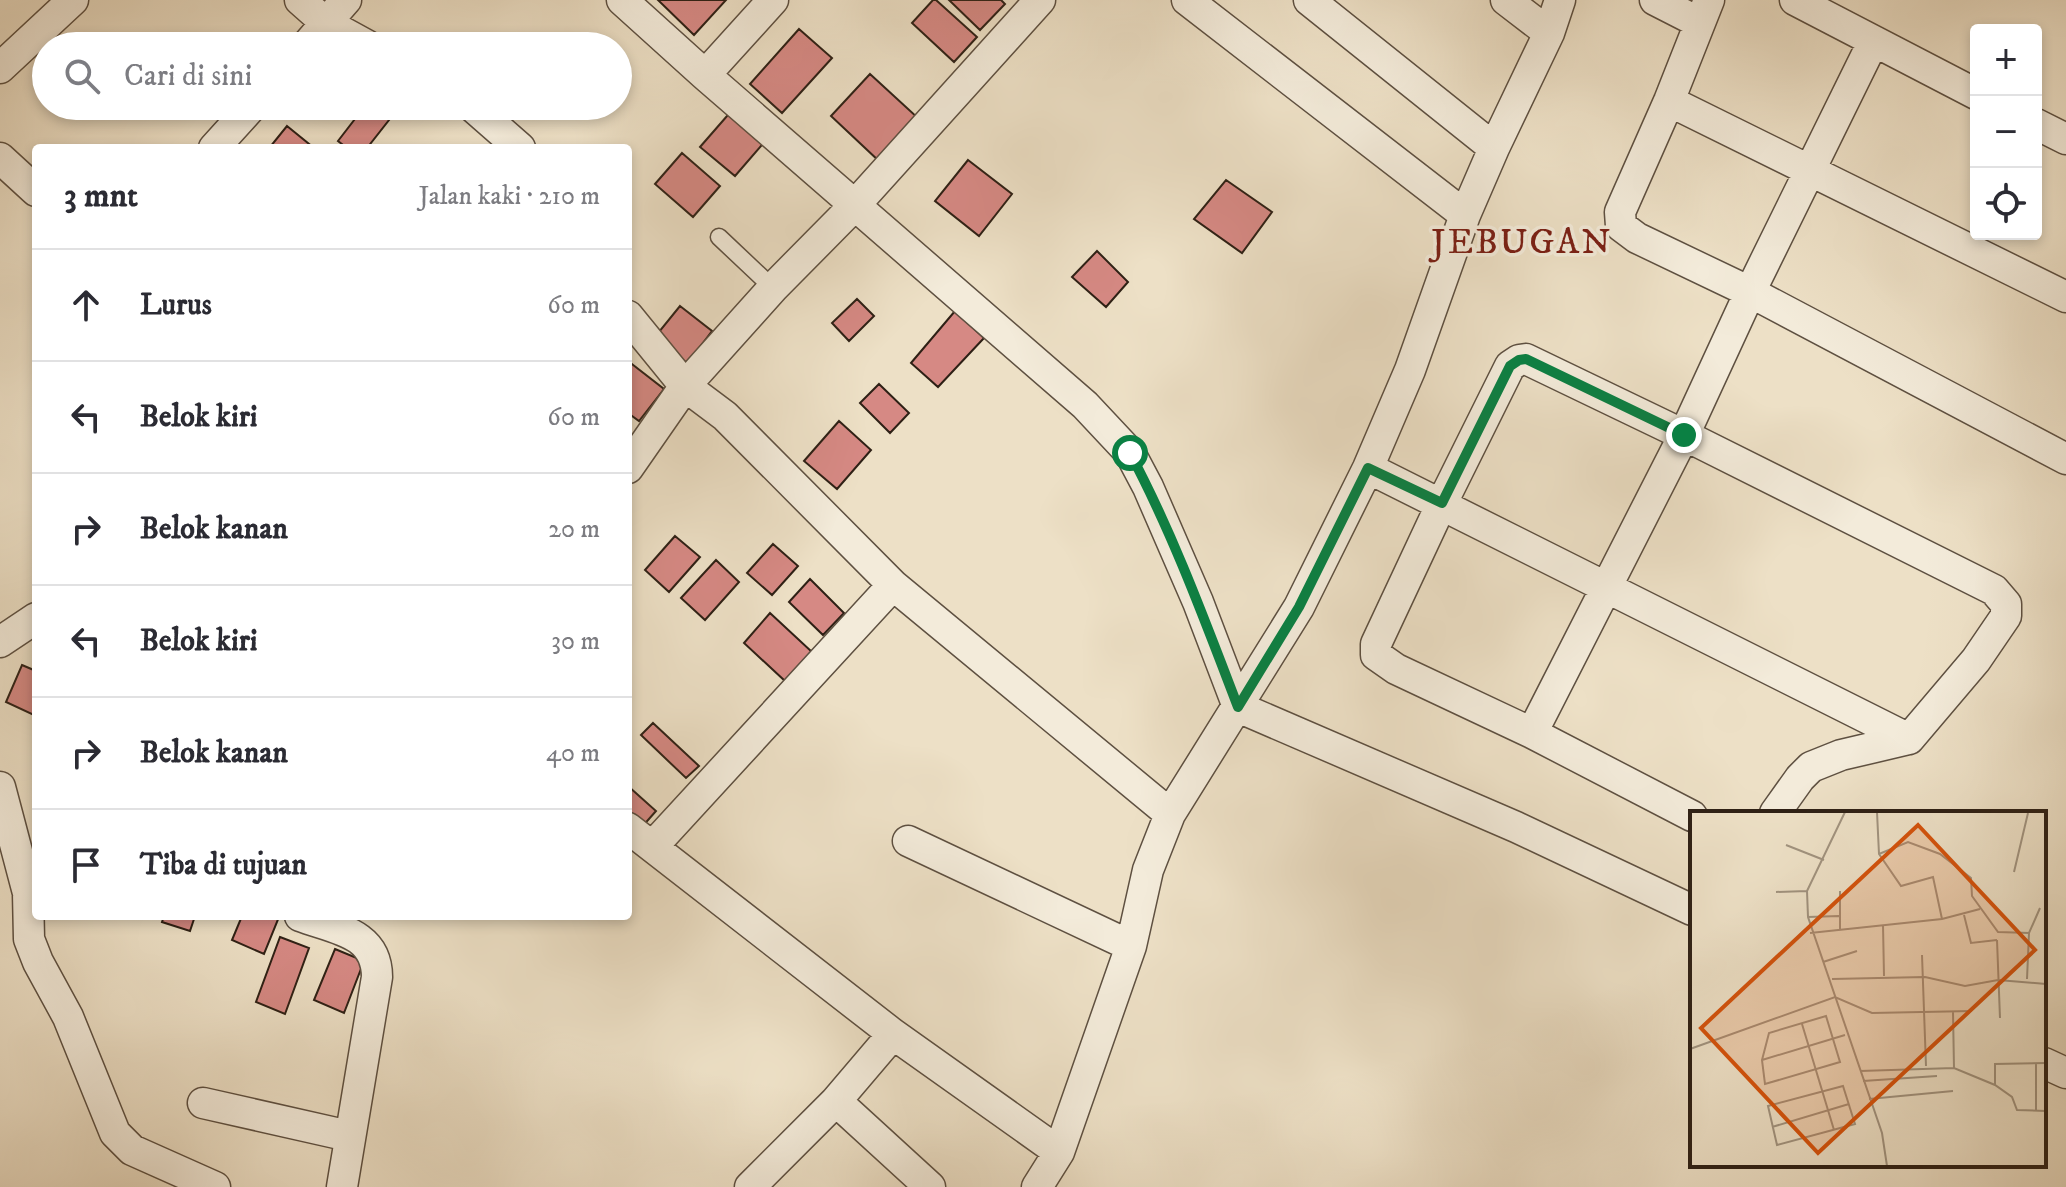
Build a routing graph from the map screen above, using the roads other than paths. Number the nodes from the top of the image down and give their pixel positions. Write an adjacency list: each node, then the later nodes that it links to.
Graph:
1 (73, 0): 15 (street)
2 (300, 0): 14 (street)
3 (346, 0): 14 (street)
4 (622, 0): 22 (street)
5 (773, 0): 22 (street)
6 (1040, 0): 35 (street)
7 (1187, 0): 36 (street)
8 (1309, 0): 31 (street)
9 (1506, 0): 18 (street)
10 (1560, 0): 18 (street)
11 (1655, 0): 13 (street)
12 (1795, 0): 20 (street)
13 (1705, 12): 24 (street)
14 (326, 23): 16 (street); 17 (street)
15 (39, 32)
16 (318, 32)
17 (342, 32)
18 (1549, 33): 31 (street)
19 (32, 38): 21 (street)
20 (1873, 42): 23 (street); 33 (street)
21 (0, 68)
22 (705, 75): 35 (street)
23 (1970, 91)
24 (1669, 101): 33 (street); 39 (street)
25 (239, 120): 29 (street)
26 (488, 120): 30 (street)
27 (2042, 127): 28 (street)
28 (2066, 139)
29 (218, 144)
30 (515, 144)
31 (1494, 148): 36 (street)
32 (0, 158): 34 (street)
33 (1810, 170): 39 (street); 40 (street)
34 (32, 187)
35 (855, 205): 38 (street); 52 (street)
36 (1465, 215): 46 (street)
37 (719, 237): 38 (lane)
38 (773, 288): 42 (street)
39 (1750, 292): 43 (street); 44 (street)
40 (2066, 297)
41 (632, 321): 42 (street)
42 (685, 386): 45 (street); 48 (street)
43 (1684, 435): 47 (street); 49 (street); 54 (street)
44 (2066, 459)
45 (632, 462)
46 (1368, 468): 47 (street); 52 (street)
47 (1442, 503): 49 (street); 53 (street)
48 (893, 585): 57 (street); 61 (street)
49 (1606, 586): 53 (street); 54 (street)
50 (32, 621): 51 (street)
51 (0, 642)
52 (1238, 707): 57 (street); 62 (street)
53 (1532, 733): 58 (street)
54 (1909, 739): 56 (street)
55 (0, 787): 72 (street)
56 (1776, 811)
57 (1170, 814): 64 (street)
58 (1690, 815)
59 (632, 831): 61 (street)
60 (908, 841): 64 (street)
61 (653, 846): 65 (street)
62 (1687, 907)
63 (313, 920): 70 (street)
64 (1131, 946): 71 (street)
65 (893, 1034): 68 (street); 71 (street)
66 (2046, 1064): 67 (street)
67 (2066, 1073)
68 (836, 1101): 74 (street); 75 (street)
69 (203, 1103): 70 (street)
70 (349, 1136): 73 (street)
71 (1059, 1152): 76 (street)
72 (215, 1187)
73 (342, 1187)
74 (750, 1187)
75 (930, 1187)
76 (1037, 1187)

